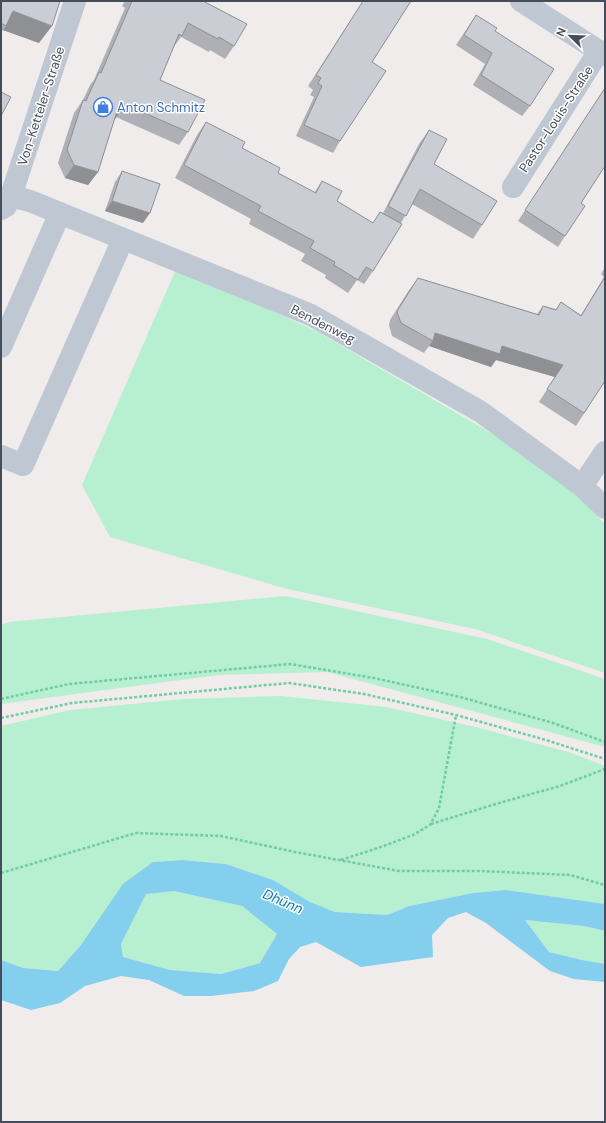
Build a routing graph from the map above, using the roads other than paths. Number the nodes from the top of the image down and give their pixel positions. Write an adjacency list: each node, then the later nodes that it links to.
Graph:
1 (75, 1): 5 (street, Von-Ketteler-Straße)
2 (521, 1): 3 (street, Pastor-Louis-Straße)
3 (602, 53): 4 (street, Pastor-Louis-Straße)
4 (512, 186)
5 (6, 202): 6 (street, Bendenweg)
6 (60, 213): 7 (street, Bendenweg); 8 (street)
7 (123, 239): 10 (street); 11 (street, Bendenweg)
8 (1, 347)
9 (605, 452): 11 (street)
10 (1, 456)
11 (582, 486): 12 (street, Bendenweg)
12 (605, 508)

